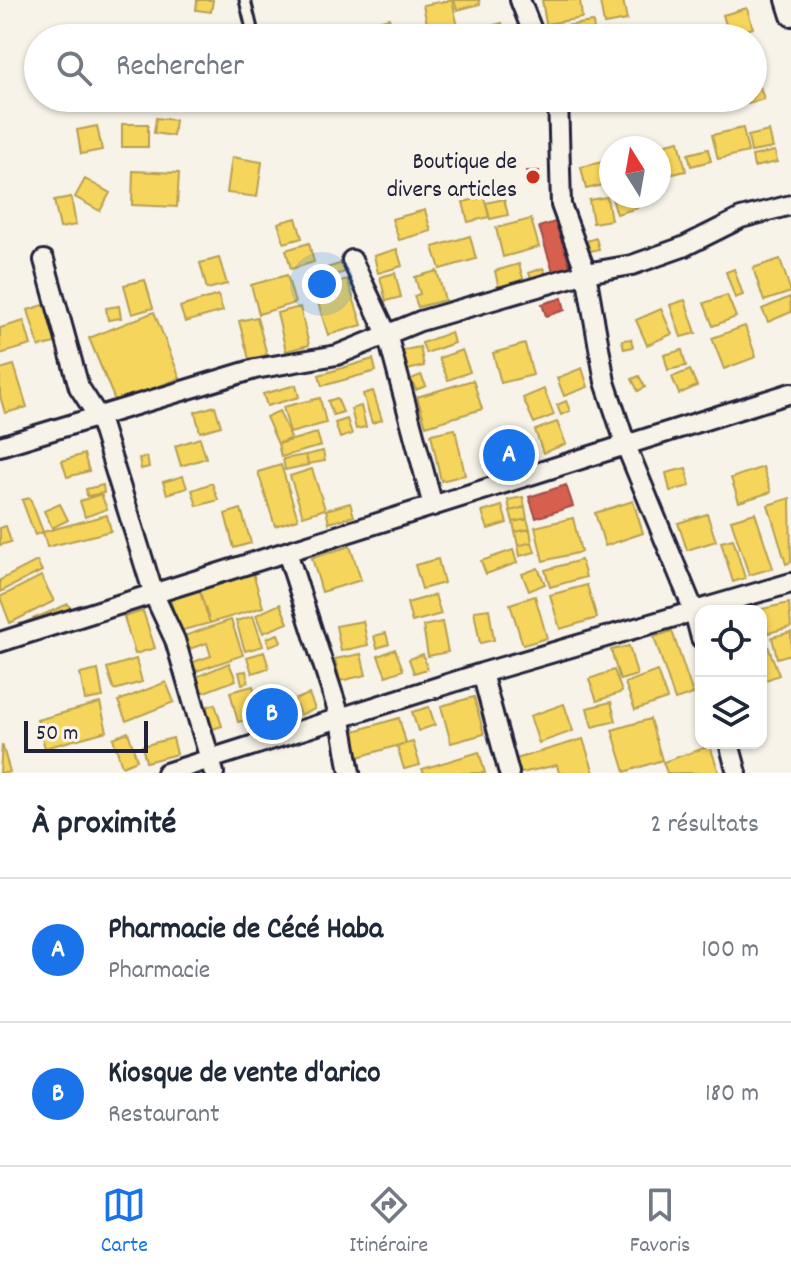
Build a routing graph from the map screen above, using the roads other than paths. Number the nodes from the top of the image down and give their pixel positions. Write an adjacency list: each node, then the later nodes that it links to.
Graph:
1 (245, 0): 5 (lane)
2 (520, 0): 6 (street)
3 (786, 0): 4 (street)
4 (791, 16)
5 (251, 24)
6 (529, 24)
7 (558, 112): 11 (street)
8 (791, 205): 11 (street)
9 (44, 260): 14 (street)
10 (352, 260): 12 (street)
11 (586, 273): 12 (street); 16 (street)
12 (387, 334): 14 (street); 17 (street)
13 (791, 393): 16 (street)
14 (99, 418): 15 (street); 20 (street)
15 (0, 446)
16 (627, 448): 17 (street); 21 (street)
17 (433, 506): 18 (street)
18 (288, 555): 20 (street); 25 (street)
19 (791, 583): 21 (street)
20 (154, 595): 23 (street); 27 (street)
21 (694, 611): 22 (street); 24 (street)
22 (695, 615)
23 (0, 642)
24 (482, 673): 25 (street); 30 (street)
25 (341, 720): 27 (street); 29 (street)
26 (731, 749): 31 (street)
27 (212, 766): 28 (street)
28 (166, 773)
29 (350, 773)
30 (509, 773)
31 (737, 773)

